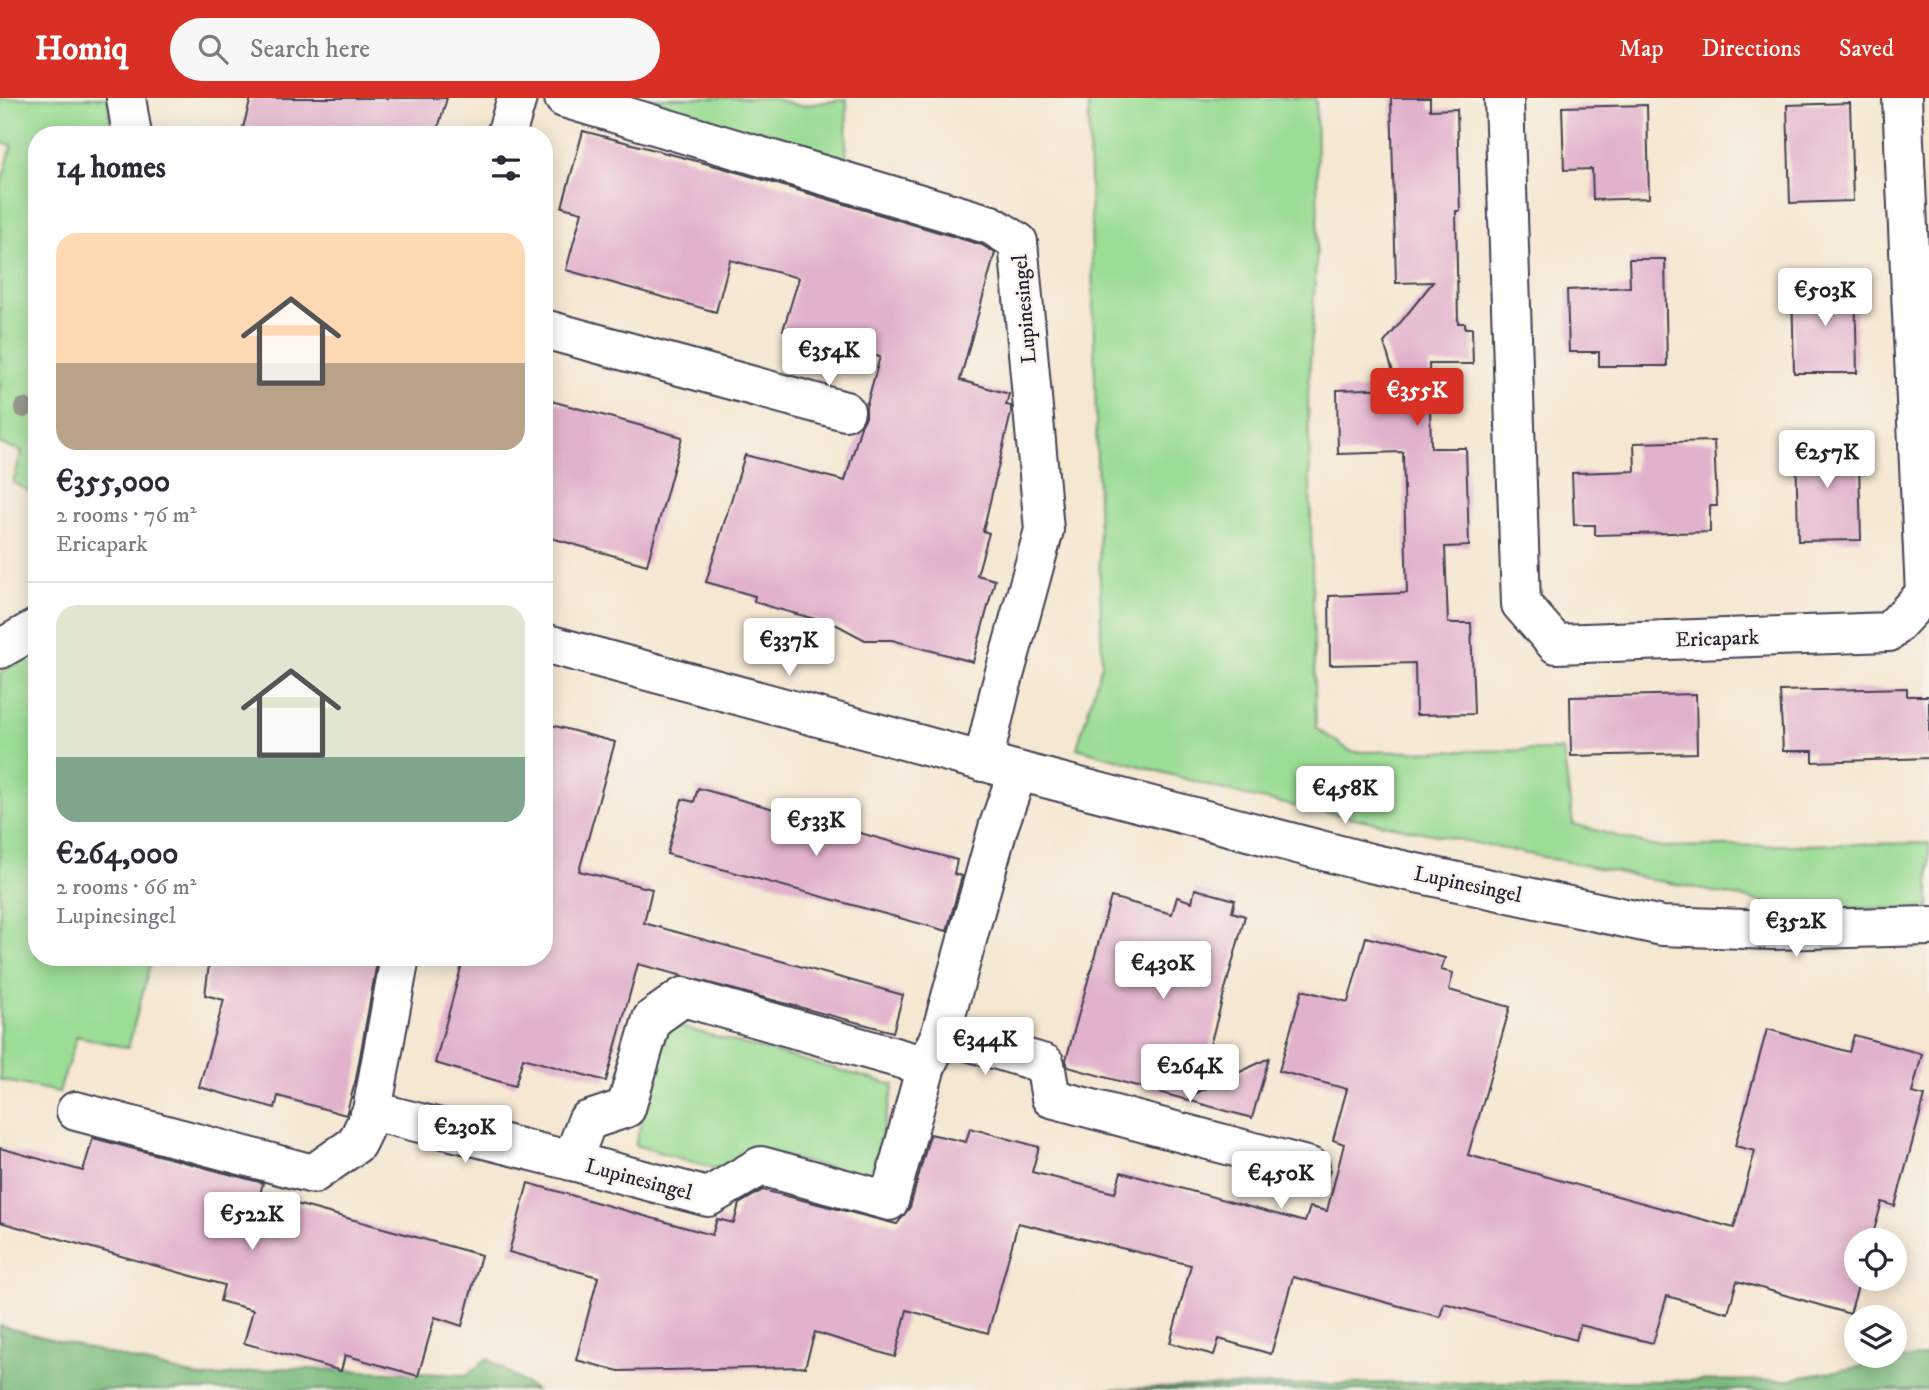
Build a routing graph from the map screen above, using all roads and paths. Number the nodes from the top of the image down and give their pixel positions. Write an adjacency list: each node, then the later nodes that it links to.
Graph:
1 (126, 98): 6 (street)
2 (517, 98): 7 (street)
3 (564, 98): 13 (street, Lupinesingel)
4 (1504, 98): 5 (street, Ericapark)
5 (1902, 98)
6 (131, 126)
7 (509, 126)
8 (553, 331): 9 (street)
9 (845, 411)
10 (28, 633): 12 (street)
11 (553, 645): 13 (street, Lupinesingel)
12 (0, 649)
13 (1000, 766): 14 (street, Lupinesingel); 16 (street, Lupinesingel)
14 (1929, 926)
15 (398, 966): 18 (street)
16 (933, 1050): 19 (street, Lupinesingel); 19 (street, Lupinesingel); 20 (street, Lupinesingel)
17 (76, 1111): 18 (street)
18 (372, 1111): 19 (street, Lupinesingel)
19 (572, 1161)
20 (1310, 1167)

